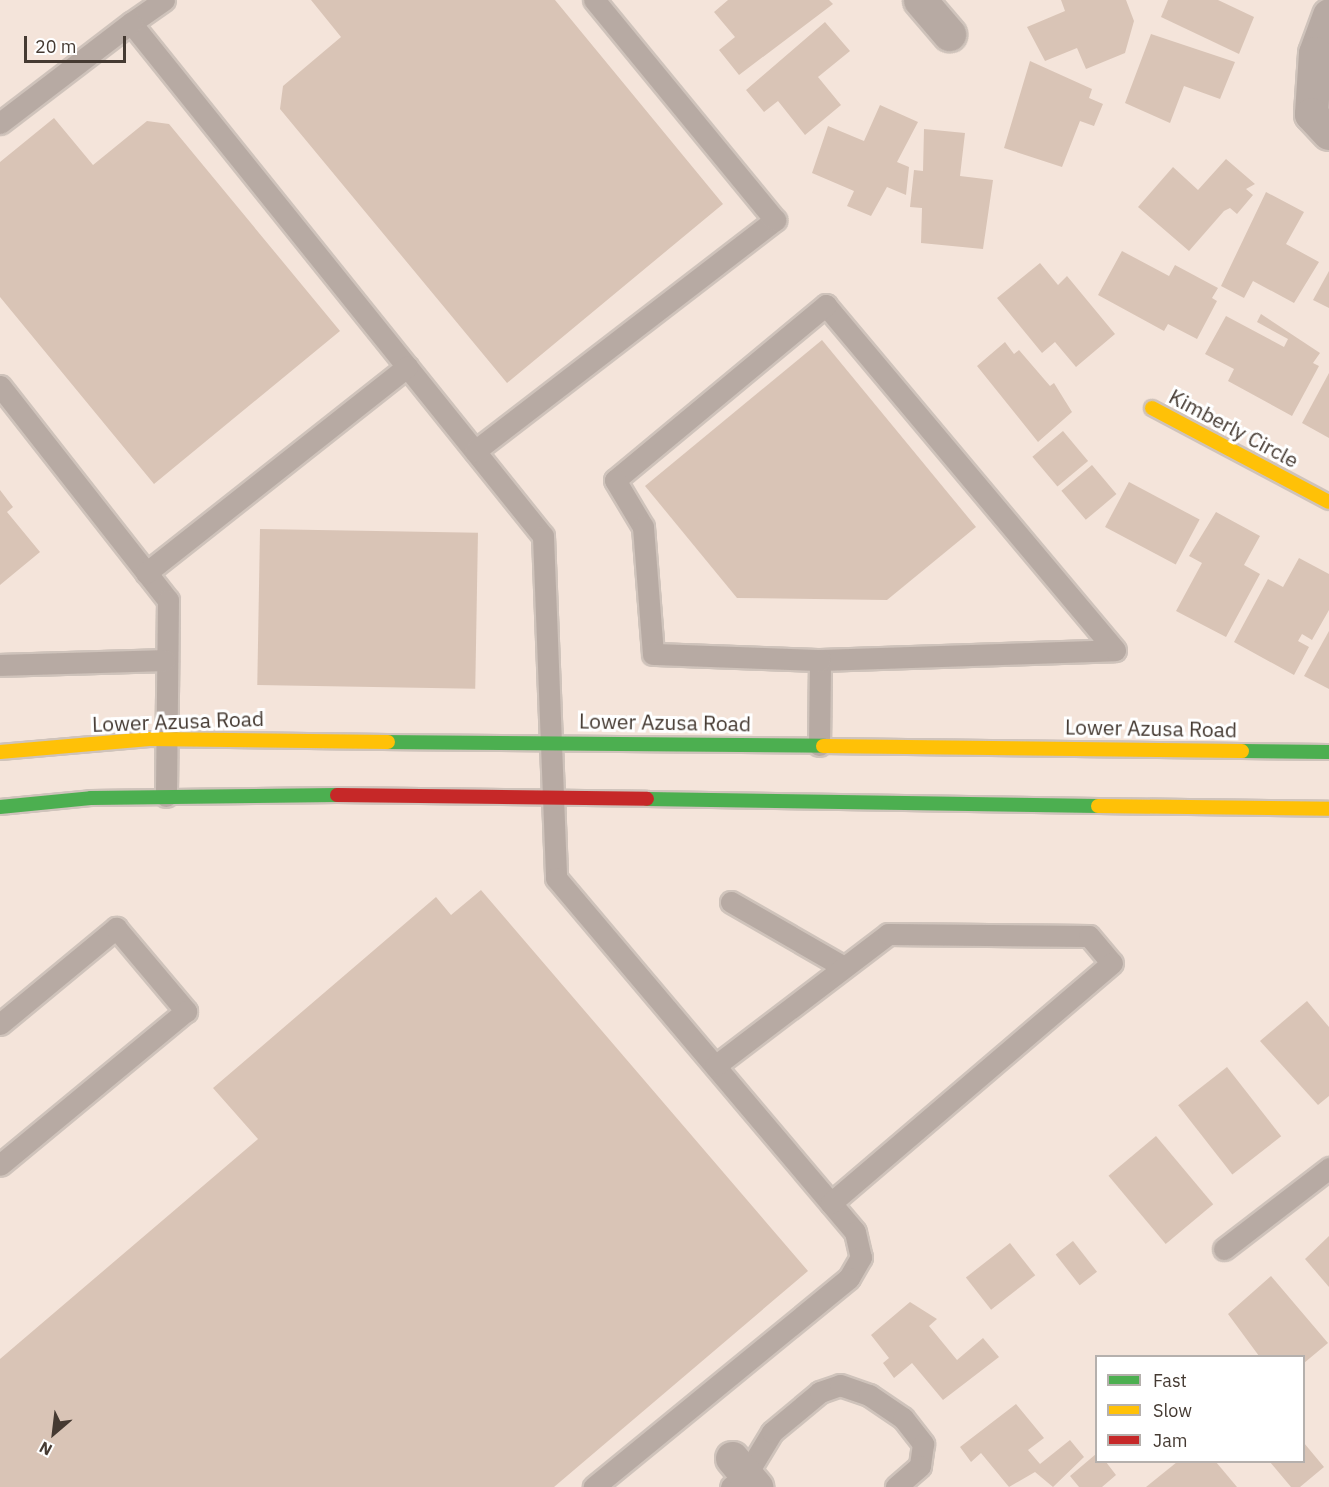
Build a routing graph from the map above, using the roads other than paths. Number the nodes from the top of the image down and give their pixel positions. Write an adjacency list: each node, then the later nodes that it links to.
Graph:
1 (164, 0): 5 (lane)
2 (594, 0): 12 (lane)
3 (921, 0): 6 (street)
4 (1329, 15): 8 (street)
5 (131, 23): 7 (lane); 9 (lane)
6 (949, 34)
7 (0, 123)
8 (1329, 133)
9 (407, 367): 12 (lane); 14 (lane)
10 (0, 387): 14 (lane)
11 (1152, 408): 13 (main road, Kimberly Circle)
12 (475, 451): 19 (lane)
13 (1329, 502)
14 (146, 573): 15 (lane)
15 (165, 660): 17 (lane); 18 (lane)
16 (820, 660): 16 (lane); 20 (lane)
17 (0, 665)
18 (166, 739): 19 (main road, Lower Azusa Road); 21 (main road, Lower Azusa Road); 23 (lane)
19 (552, 742): 20 (main road, Lower Azusa Road); 24 (lane)
20 (819, 745): 22 (main road, Lower Azusa Road)
21 (0, 752)
22 (1329, 752)
23 (166, 796): 24 (main road); 25 (main road)
24 (553, 798): 26 (main road); 30 (lane)
25 (0, 807)
26 (1329, 809)
27 (731, 902): 28 (lane)
28 (844, 967): 30 (lane); 33 (lane)
29 (0, 1024): 31 (lane)
30 (715, 1066): 33 (lane)
31 (0, 1166)
32 (1329, 1168): 34 (lane)
33 (831, 1203): 36 (lane)
34 (1224, 1249)
35 (741, 1477): 37 (lane)
36 (594, 1487)
37 (896, 1487)

